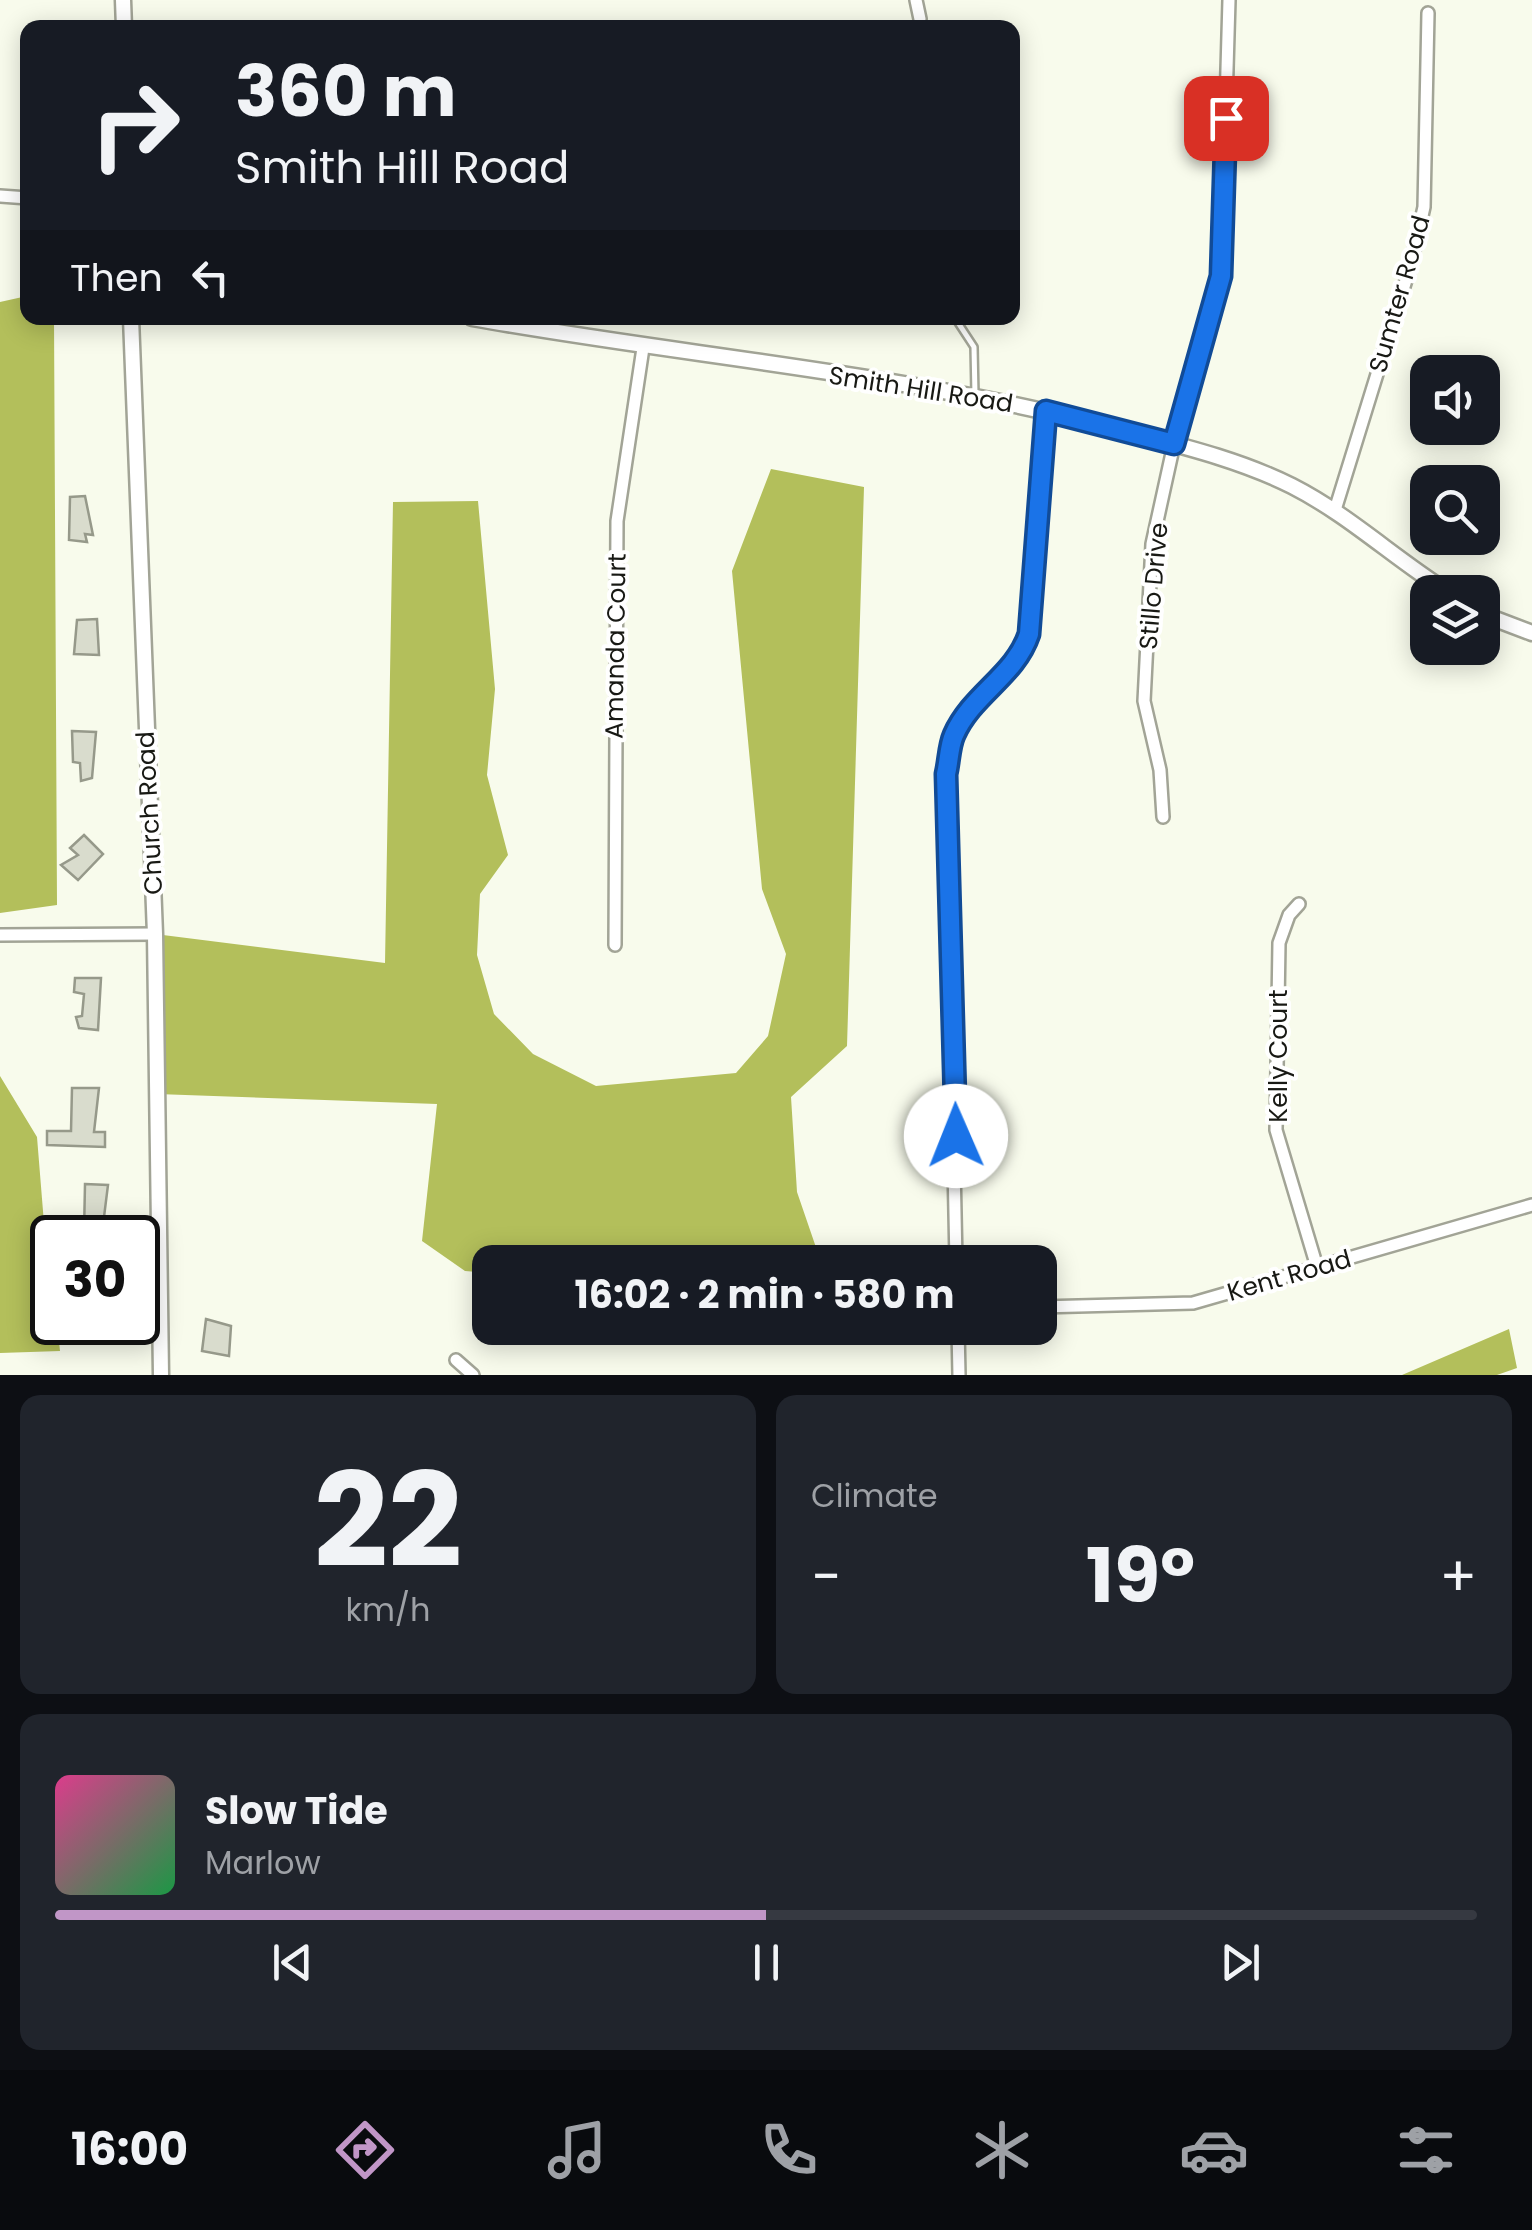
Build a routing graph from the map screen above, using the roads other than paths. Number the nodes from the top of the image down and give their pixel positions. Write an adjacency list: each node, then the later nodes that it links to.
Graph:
1 (916, 0): 4 (street)
2 (1229, 0): 11 (street, Stillo Drive)
3 (1428, 13): 12 (street, Sumter Road)
4 (920, 19)
5 (132, 325): 18 (street, Church Road)
6 (512, 325): 8 (street, Smith Hill Road)
7 (960, 325): 9 (lane)
8 (643, 348): 9 (street, Smith Hill Road); 20 (street, Amanda Court)
9 (975, 394): 10 (street, Smith Hill Road)
10 (1046, 411): 11 (street, Smith Hill Road); 22 (street)
11 (1174, 444): 12 (street, Smith Hill Road); 16 (street, Stillo Drive)
12 (1334, 510): 13 (street, Smith Hill Road)
13 (1424, 575)
14 (1500, 621): 15 (street)
15 (1532, 633)
16 (1164, 817)
17 (1298, 904): 23 (street, Kelly Court)
18 (155, 934): 19 (street); 27 (street, Church Road)
19 (0, 935)
20 (615, 945)
21 (1532, 1205): 23 (street, Kent Road)
22 (956, 1245)
23 (1316, 1267): 24 (street, Kent Road)
24 (1057, 1307)
25 (959, 1345): 29 (street)
26 (456, 1360): 28 (street)
27 (161, 1375)
28 (473, 1375)
29 (960, 1375)

